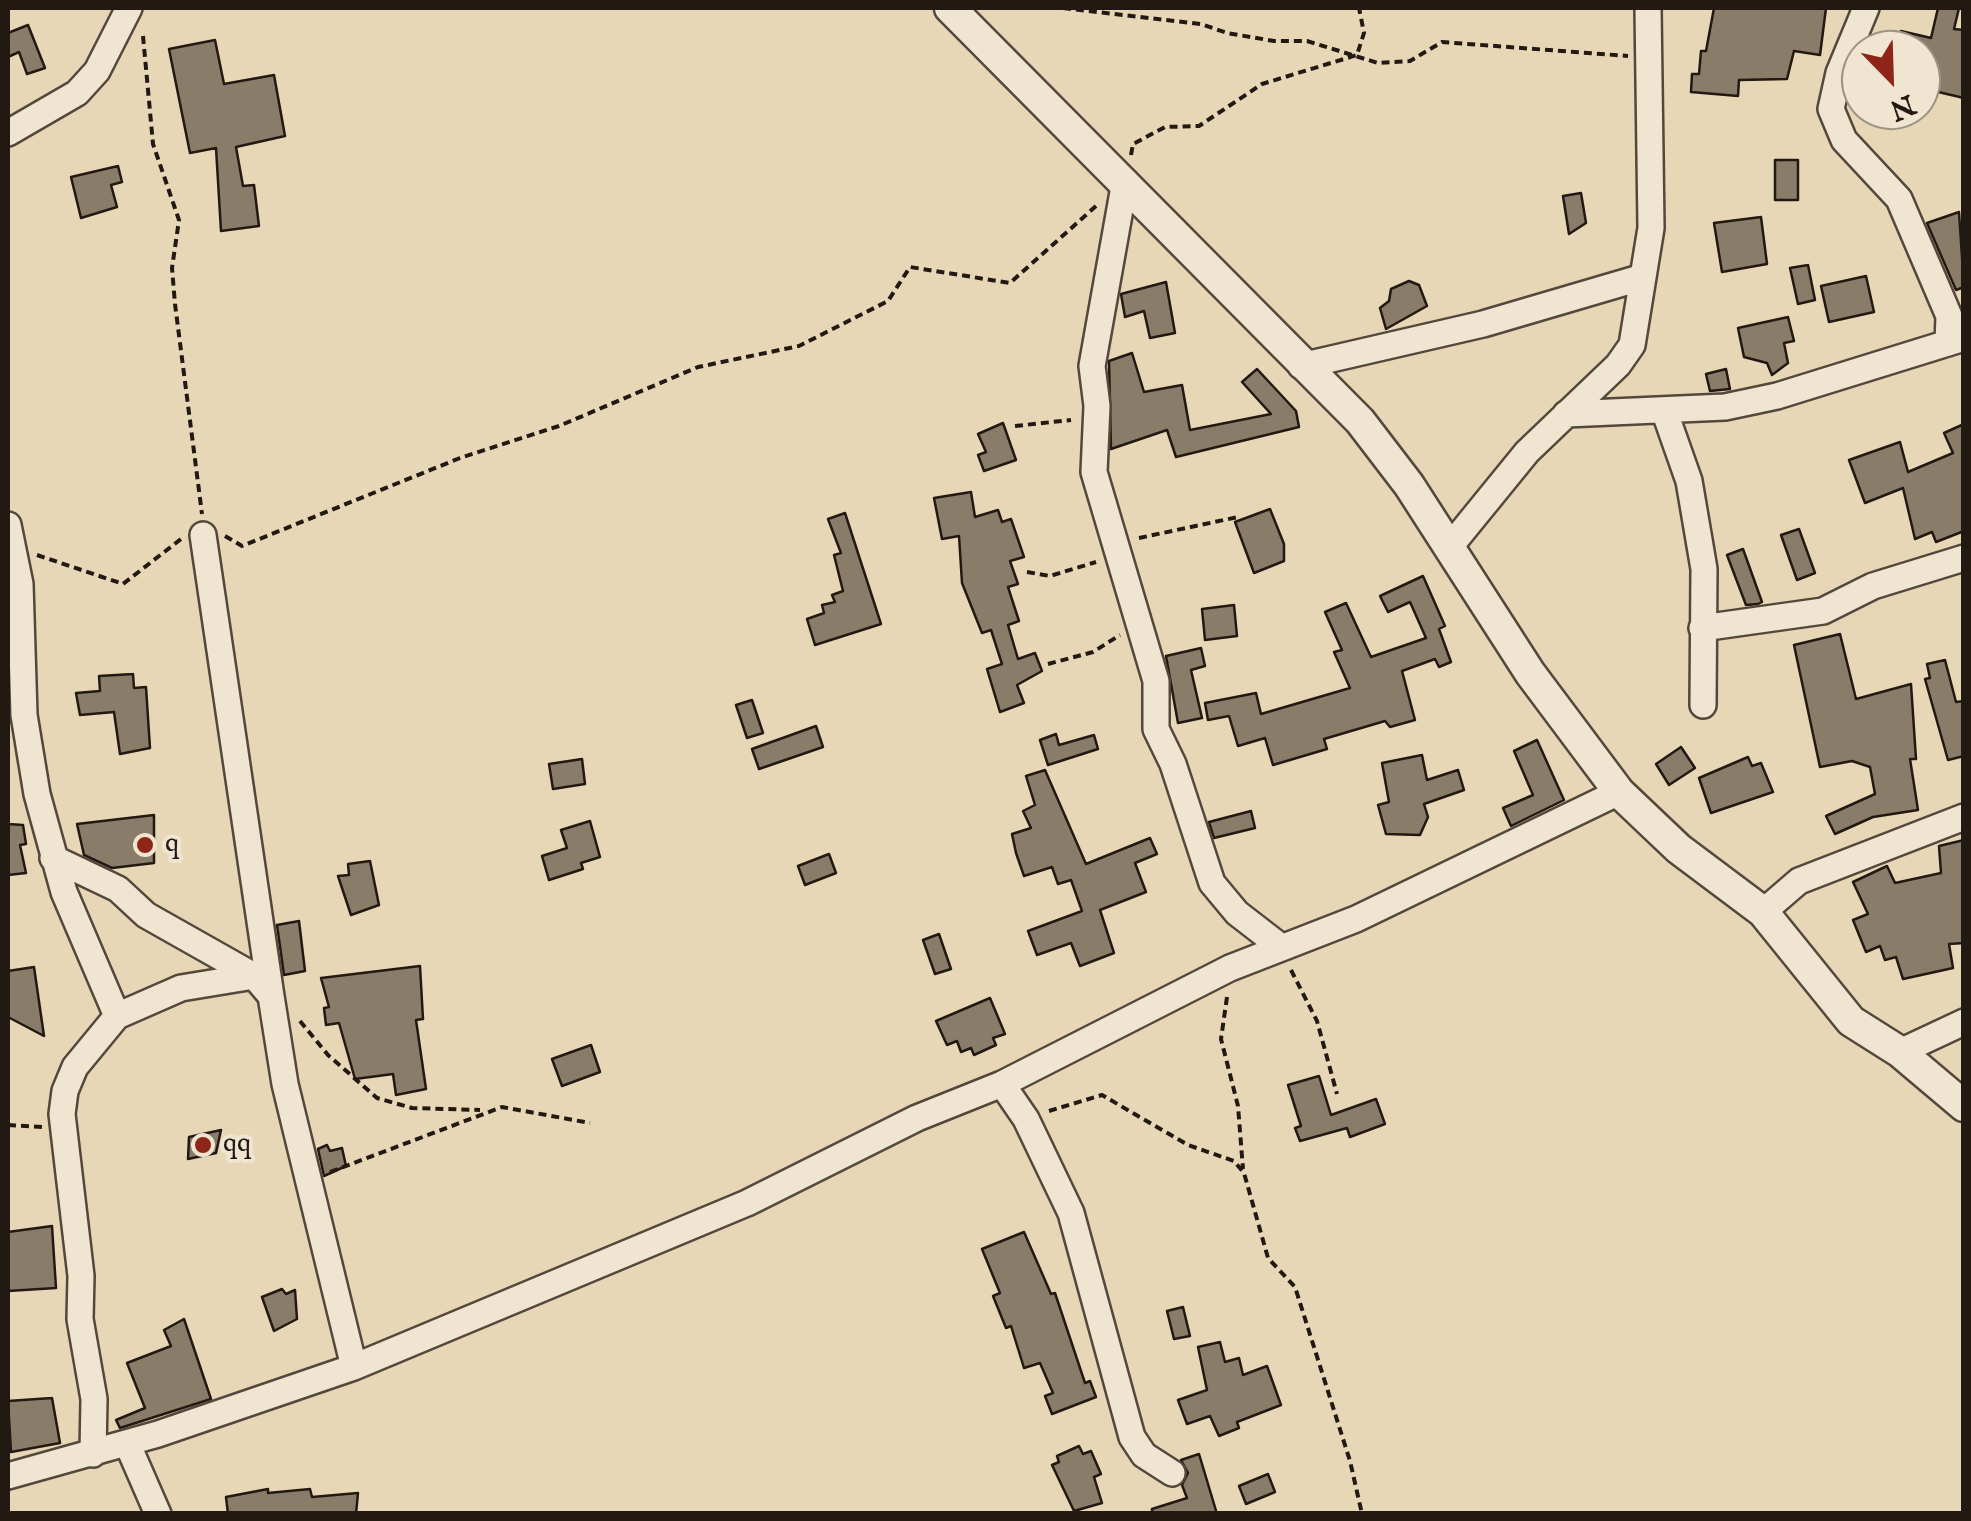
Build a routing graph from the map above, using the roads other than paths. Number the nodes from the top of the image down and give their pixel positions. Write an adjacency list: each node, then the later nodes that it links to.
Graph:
1 (950, 8): 6 (street)
2 (1648, 8): 7 (street)
3 (1866, 8): 8 (street)
4 (136, 18): 5 (street)
5 (8, 133)
6 (1125, 181): 9 (street); 22 (street)
7 (1644, 277): 9 (street); 11 (street)
8 (1956, 340): 10 (street)
9 (1301, 366): 14 (street)
10 (1664, 410): 11 (street); 16 (street)
11 (1566, 414): 14 (street)
12 (203, 533): 24 (street)
13 (11, 536): 20 (street)
14 (1448, 549): 18 (street)
15 (1964, 558): 16 (street)
16 (1702, 628): 17 (street)
17 (1703, 705)
18 (1619, 792): 21 (street); 22 (street)
19 (1964, 817): 21 (street)
20 (53, 858): 23 (street); 25 (street)
21 (1763, 912): 27 (street)
22 (1281, 947): 28 (street)
23 (254, 976): 24 (street); 25 (street)
24 (272, 1002): 30 (street)
25 (117, 1016): 32 (street)
26 (1964, 1022): 27 (street)
27 (1900, 1052): 29 (street)
28 (1002, 1084): 30 (street); 33 (street)
29 (1964, 1106)
30 (354, 1366): 31 (street)
31 (127, 1443): 32 (street); 36 (street)
32 (93, 1454): 34 (street)
33 (1172, 1472)
34 (16, 1474): 35 (street)
35 (8, 1493)
36 (158, 1514)

